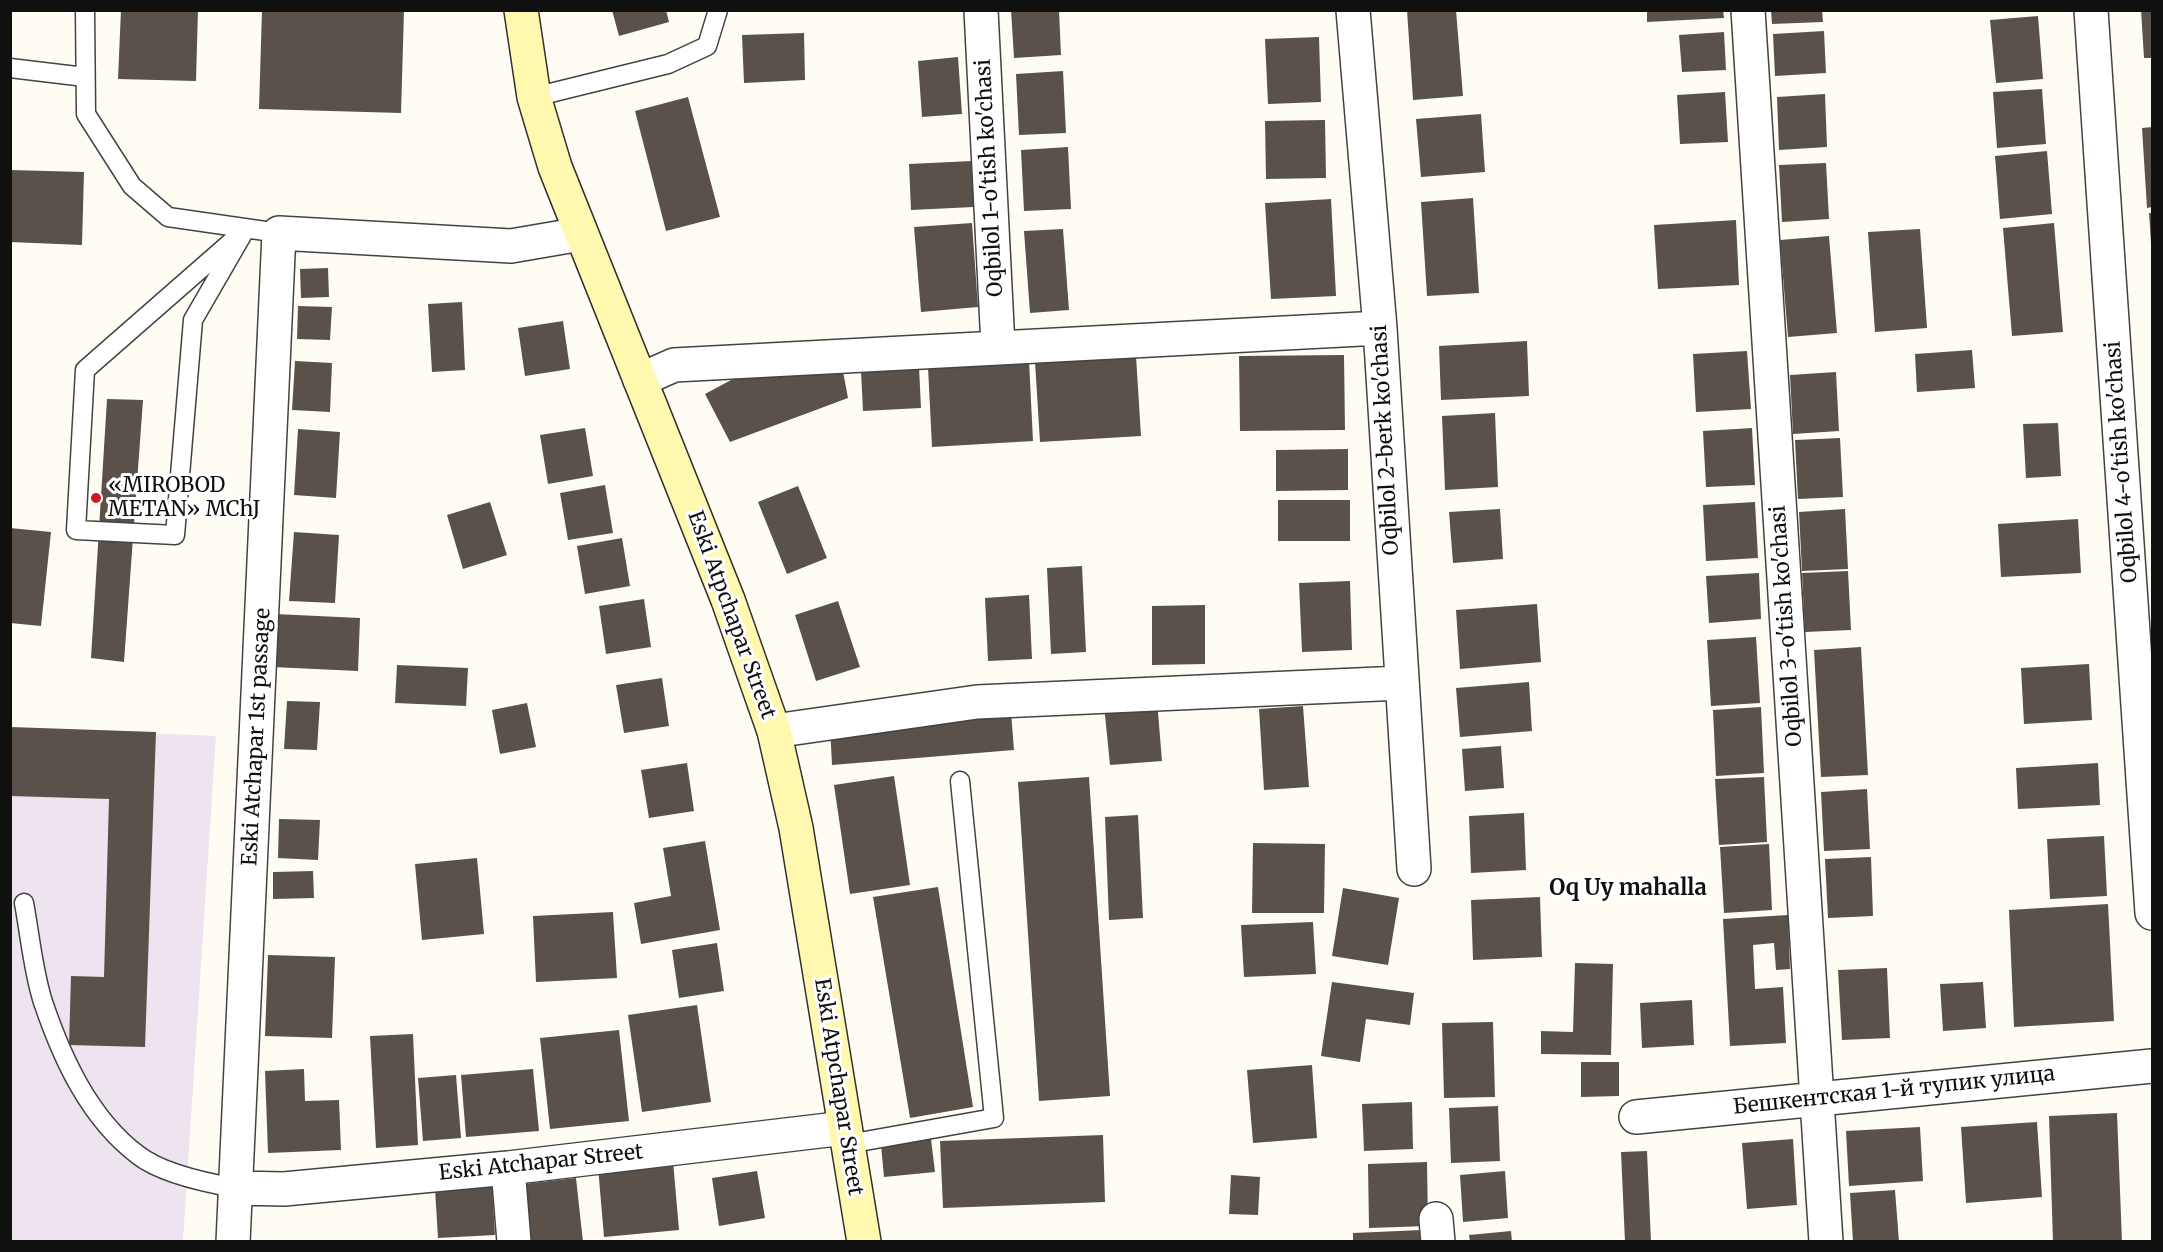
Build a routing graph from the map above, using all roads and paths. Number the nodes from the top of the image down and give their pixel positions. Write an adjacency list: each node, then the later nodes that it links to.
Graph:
1 (85, 10): 9 (lane)
2 (521, 10): 10 (street, Eski Atpchapar Street)
3 (718, 10): 10 (lane)
4 (981, 10): 15 (street, Oqbilol 1-o'tish ko'chasi)
5 (1353, 10): 14 (street, Oqbilol 2-berk ko'chasi)
6 (1748, 10): 24 (street, Oqbilol 3-o'tish ko'chasi)
7 (2091, 10): 22 (street, Oqbilol 4-o'tish ko'chasi)
8 (10, 68): 9 (lane)
9 (85, 77): 11 (lane)
10 (534, 97): 13 (street, Eski Atpchapar Street)
11 (245, 230): 11 (lane); 12 (lane)
12 (279, 233): 13 (street); 28 (street, Eski Atchapar 1st passage)
13 (581, 234): 16 (street, Eski Atpchapar Street)
14 (1380, 328): 15 (street); 17 (street, Oqbilol 2-berk ko'chasi)
15 (998, 346): 16 (street)
16 (640, 380): 18 (street, Eski Atpchapar Street)
17 (1401, 683): 18 (street); 20 (street, Oqbilol 2-berk ko'chasi)
18 (774, 731): 26 (street, Eski Atpchapar Street)
19 (960, 781): 26 (lane)
20 (1414, 869)
21 (24, 903): 28 (lane)
22 (2152, 913)
23 (2152, 1066): 24 (street, Бешкентская 1-й тупик улица)
24 (1817, 1098): 25 (street, Бешкентская 1-й тупик улица); 32 (street, Oqbilol 3-o'tish ko'chasi)
25 (1636, 1117)
26 (846, 1136): 27 (street, Eski Atchapar Street); 31 (street, Eski Atpchapar Street)
27 (508, 1168): 28 (street, Eski Atchapar Street); 30 (street)
28 (236, 1188): 29 (street, Eski Atchapar 1st passage)
29 (233, 1242)
30 (514, 1242)
31 (864, 1242)
32 (1826, 1242)

